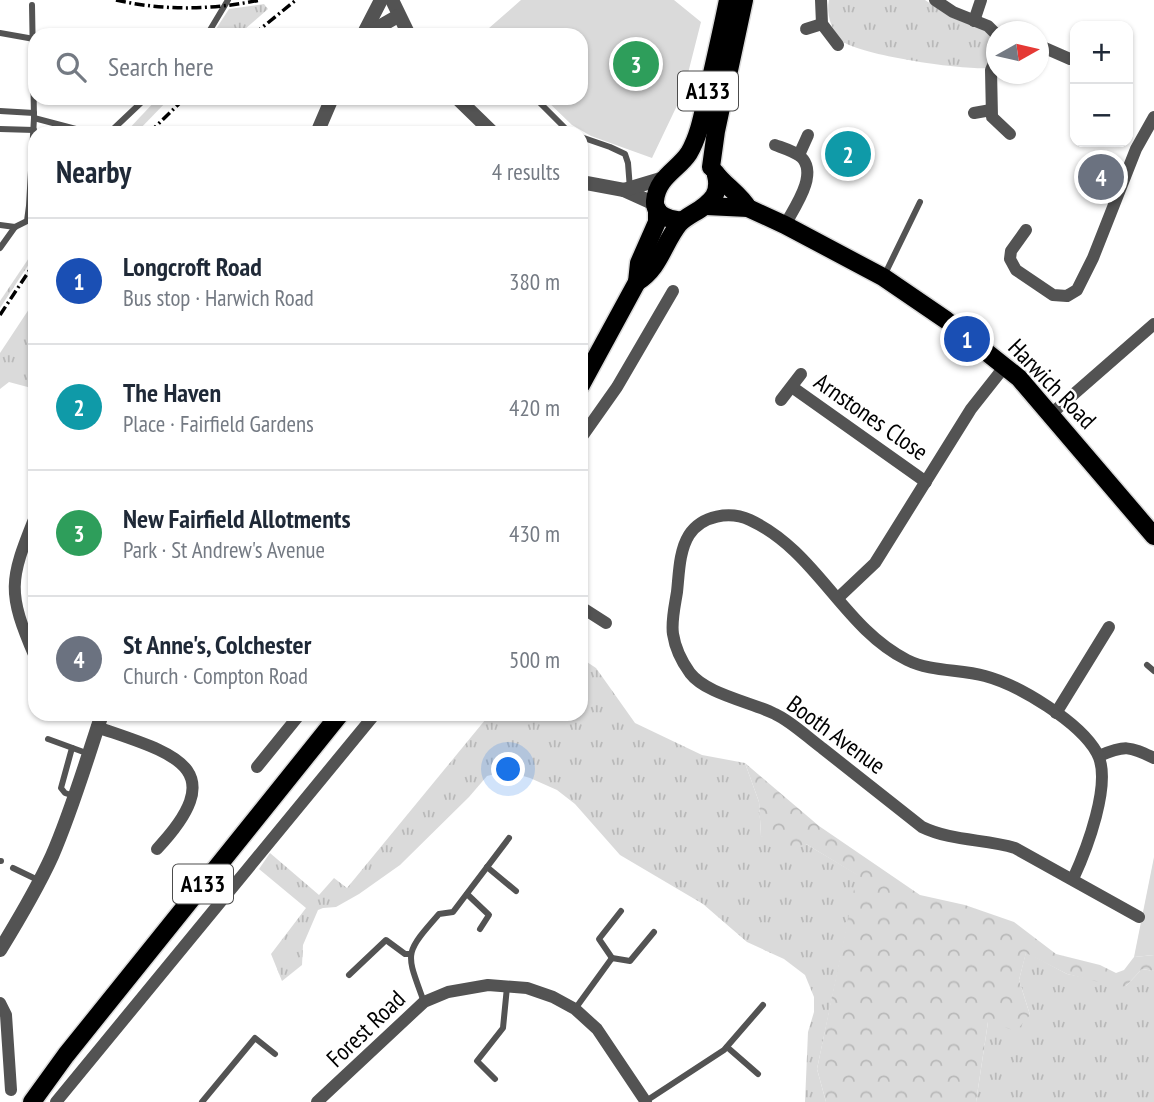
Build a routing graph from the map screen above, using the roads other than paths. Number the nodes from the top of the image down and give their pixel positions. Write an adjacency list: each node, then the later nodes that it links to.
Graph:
1 (228, 0): 15 (lane)
2 (382, 0): 16 (street)
3 (392, 0): 10 (street)
4 (728, 0): 49 (main road, A133)
5 (744, 0): 50 (main road, A133)
6 (821, 0): 12 (street)
7 (935, 0): 11 (street)
8 (981, 0): 11 (street)
9 (32, 5): 14 (lane)
10 (398, 16): 17 (street); 18 (street)
11 (974, 21): 13 (street)
12 (822, 24): 19 (street); 22 (street)
13 (986, 25)
14 (33, 28)
15 (211, 28)
16 (368, 28)
17 (375, 28)
18 (405, 28)
19 (806, 29)
20 (0, 33): 21 (lane)
21 (28, 38)
22 (838, 45)
23 (1049, 50): 24 (street)
24 (1070, 59)
25 (991, 84): 31 (street)
26 (34, 105): 34 (lane)
27 (139, 105): 38 (lane)
28 (329, 105): 39 (street)
29 (464, 105): 40 (street)
30 (542, 105): 41 (lane)
31 (991, 110): 33 (street); 44 (street)
32 (0, 111): 34 (lane)
33 (974, 113)
34 (34, 116): 36 (lane); 37 (lane)
35 (1153, 124): 63 (street)
36 (34, 126)
37 (67, 126)
38 (116, 126)
39 (320, 126)
40 (486, 126)
41 (563, 126)
42 (0, 128): 43 (lane)
43 (28, 130)
44 (1010, 134)
45 (808, 135): 48 (street)
46 (588, 140): 53 (lane)
47 (775, 145): 48 (street)
48 (799, 155): 61 (street)
49 (680, 165): 50 (main road); 51 (main road, A133)
50 (714, 171): 55 (main road); 58 (main road, Harwich Road)
51 (664, 178): 53 (street); 56 (main road)
52 (588, 184): 53 (street)
53 (628, 190): 56 (street)
54 (920, 202): 65 (lane)
55 (706, 206): 58 (main road, Harwich Road); 59 (main road)
56 (656, 207): 59 (main road); 66 (main road)
57 (28, 208): 62 (lane)
58 (748, 208): 61 (main road, Harwich Road)
59 (682, 220): 66 (main road)
60 (0, 225): 62 (lane)
61 (785, 225): 65 (main road, Harwich Road)
62 (15, 227): 64 (lane)
63 (1027, 230)
64 (0, 248)
65 (883, 277): 69 (main road, Harwich Road)
66 (637, 282): 70 (main road)
67 (673, 291): 75 (street)
68 (1154, 324): 74 (street)
69 (1005, 366): 74 (main road, Harwich Road); 76 (street)
70 (588, 371)
71 (801, 374): 72 (street, Arnstones Close)
72 (792, 387): 73 (street, Arnstones Close); 76 (street, Arnstones Close)
73 (781, 400)
74 (1051, 414): 78 (main road, Harwich Road)
75 (588, 428)
76 (926, 482): 79 (street)
77 (28, 535): 83 (street)
78 (1154, 536)
79 (838, 598): 86 (street); 103 (street, Booth Avenue)
80 (588, 611): 81 (street)
81 (606, 623)
82 (1109, 627): 86 (street)
83 (28, 638)
84 (1147, 665): 85 (lane)
85 (1154, 671)
86 (1056, 713): 96 (street)
87 (100, 721): 95 (street)
88 (102, 721): 100 (street)
89 (294, 721): 97 (street)
90 (334, 721): 122 (main road, A133)
91 (369, 721): 128 (street)
92 (48, 739): 93 (lane)
93 (72, 748): 95 (lane); 98 (lane)
94 (1150, 751): 96 (street)
95 (89, 754): 98 (street)
96 (1099, 756): 103 (street)
97 (257, 768)
98 (74, 796): 104 (street)
99 (509, 838): 101 (lane)
100 (157, 849)
101 (487, 867): 105 (lane); 106 (lane)
102 (13, 868): 104 (lane)
103 (1073, 880): 108 (street, Booth Avenue)
104 (40, 881): 111 (street)
105 (516, 891)
106 (467, 894): 109 (lane); 112 (lane)
107 (621, 911): 113 (lane)
108 (1139, 916)
109 (480, 929)
110 (654, 932): 113 (lane)
111 (0, 950)
112 (410, 954): 114 (lane); 116 (lane)
113 (612, 958): 119 (lane)
114 (349, 975)
115 (507, 987): 116 (street, Forest Road); 119 (street, Forest Road); 124 (lane)
116 (424, 1002): 130 (street, Forest Road)
117 (0, 1003): 125 (street)
118 (763, 1005): 120 (lane)
119 (575, 1009): 126 (street, Forest Road)
120 (727, 1047): 123 (lane); 126 (lane)
121 (275, 1054): 129 (lane)
122 (66, 1055): 125 (main road, A133); 127 (main road, A133)
123 (758, 1074)
124 (495, 1079)
125 (16, 1096)
126 (646, 1101)
127 (32, 1102)
128 (56, 1102)
129 (202, 1102)
130 (317, 1102)

